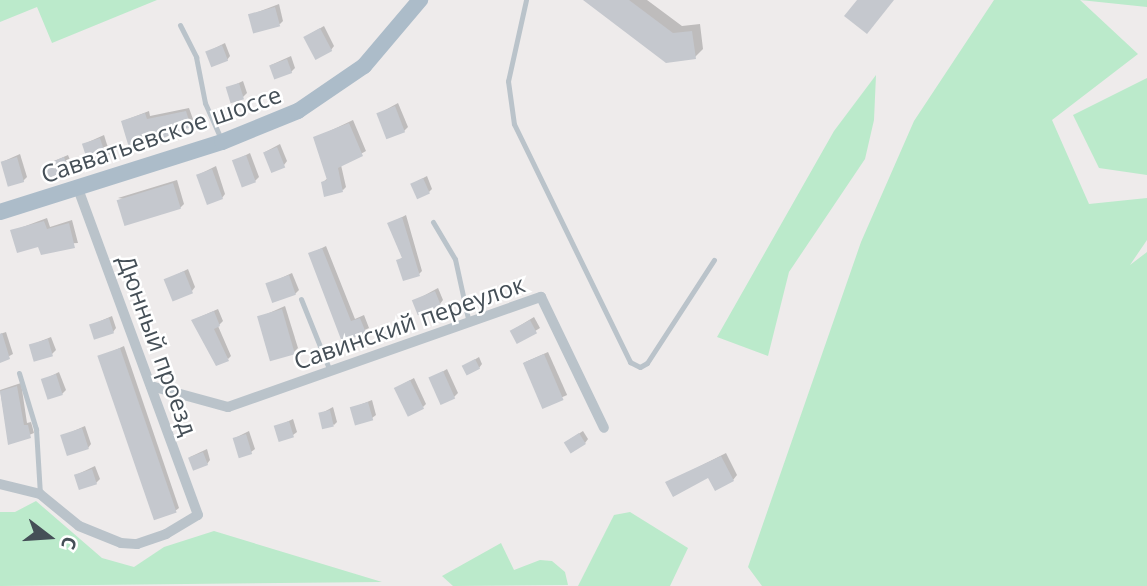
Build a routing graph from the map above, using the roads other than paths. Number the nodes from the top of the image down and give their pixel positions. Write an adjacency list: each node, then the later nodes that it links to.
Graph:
1 (420, 0): 4 (main road, Савватьевское шоссе)
2 (526, 0): 8 (lane)
3 (180, 25): 4 (lane)
4 (222, 142): 5 (main road, Савватьевское шоссе)
5 (78, 189): 6 (main road, Савватьевское шоссе); 13 (street, Дюнный проезд)
6 (0, 212)
7 (433, 222): 10 (lane)
8 (714, 260)
9 (301, 299): 11 (lane)
10 (469, 323): 11 (street, Савинский переулок); 14 (street, Савинский переулок)
11 (330, 371): 13 (street, Савинский переулок)
12 (19, 373): 16 (lane)
13 (152, 386): 16 (street, Дюнный проезд)
14 (604, 428)
15 (0, 484): 16 (street)
16 (40, 494)

